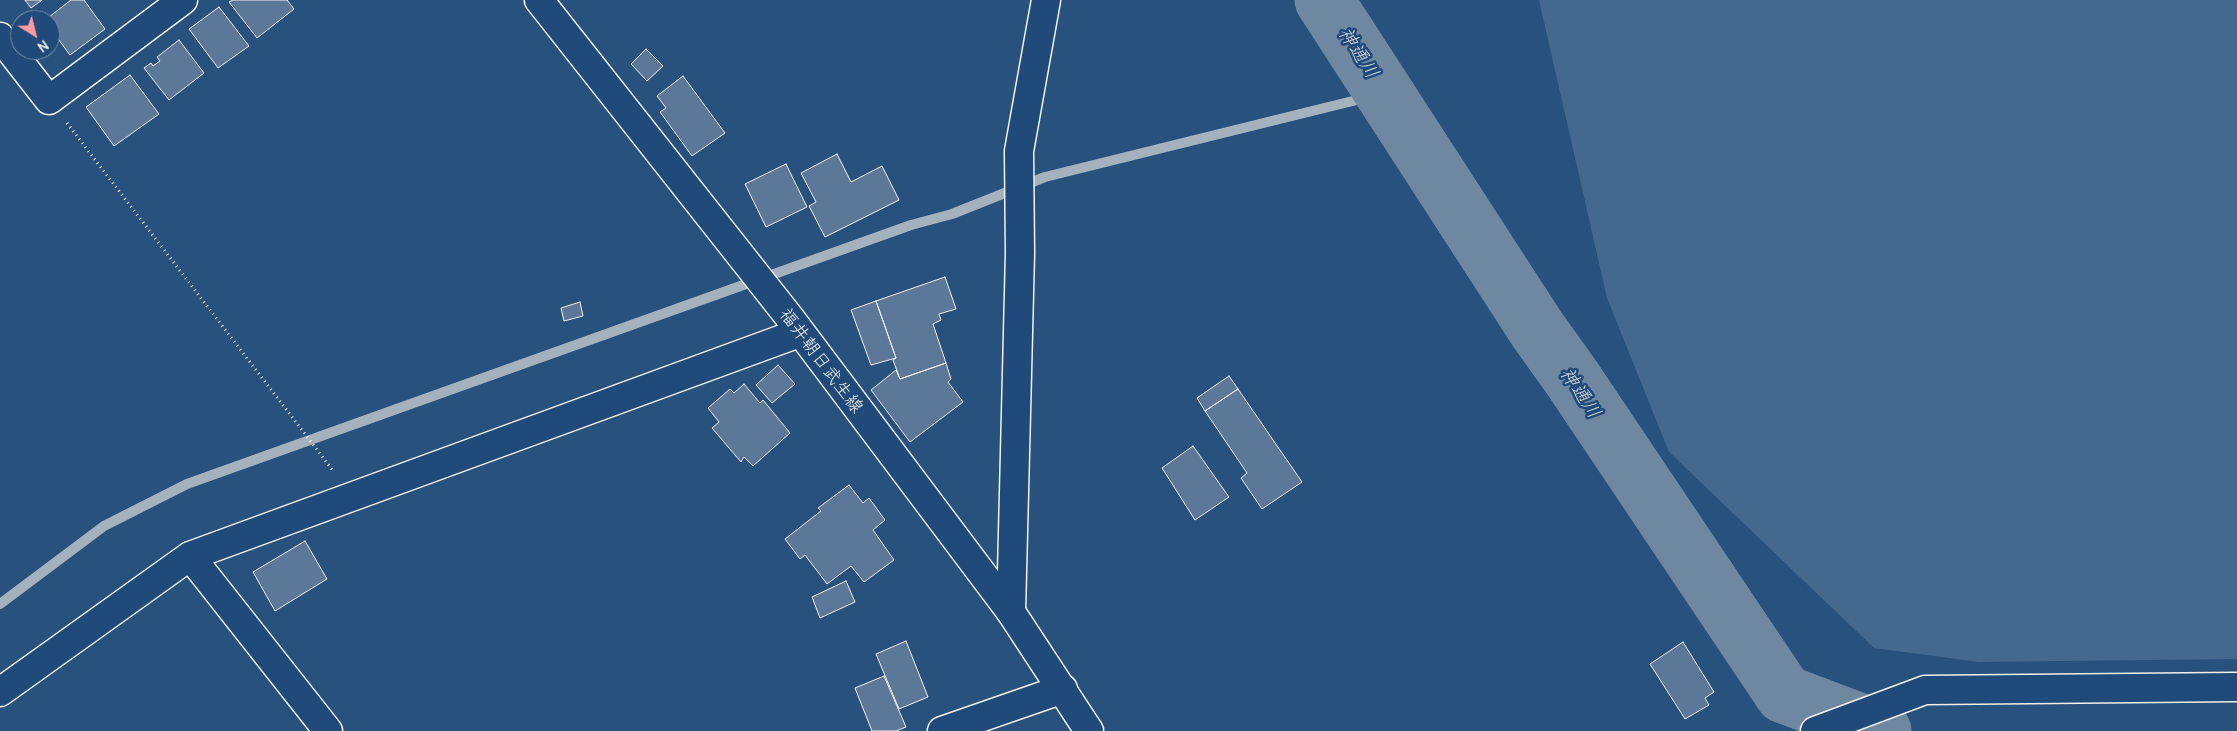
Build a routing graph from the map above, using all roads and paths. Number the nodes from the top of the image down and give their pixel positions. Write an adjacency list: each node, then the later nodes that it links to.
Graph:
1 (182, 0): 5 (street)
2 (539, 0): 6 (street, 福井朝日武生線)
3 (1046, 0): 9 (street)
4 (0, 37): 5 (street)
5 (49, 100): 7 (path)
6 (794, 326): 7 (street); 9 (street, 福井朝日武生線)
7 (352, 496): 8 (street)
8 (190, 556): 12 (street); 13 (street)
9 (1010, 612): 11 (street, 福井朝日武生線)
10 (2237, 687): 16 (street)
11 (1063, 688): 14 (street); 15 (street, 福井朝日武生線)
12 (0, 692)
13 (328, 731)
14 (942, 731)
15 (1089, 731)
16 (1816, 731)

